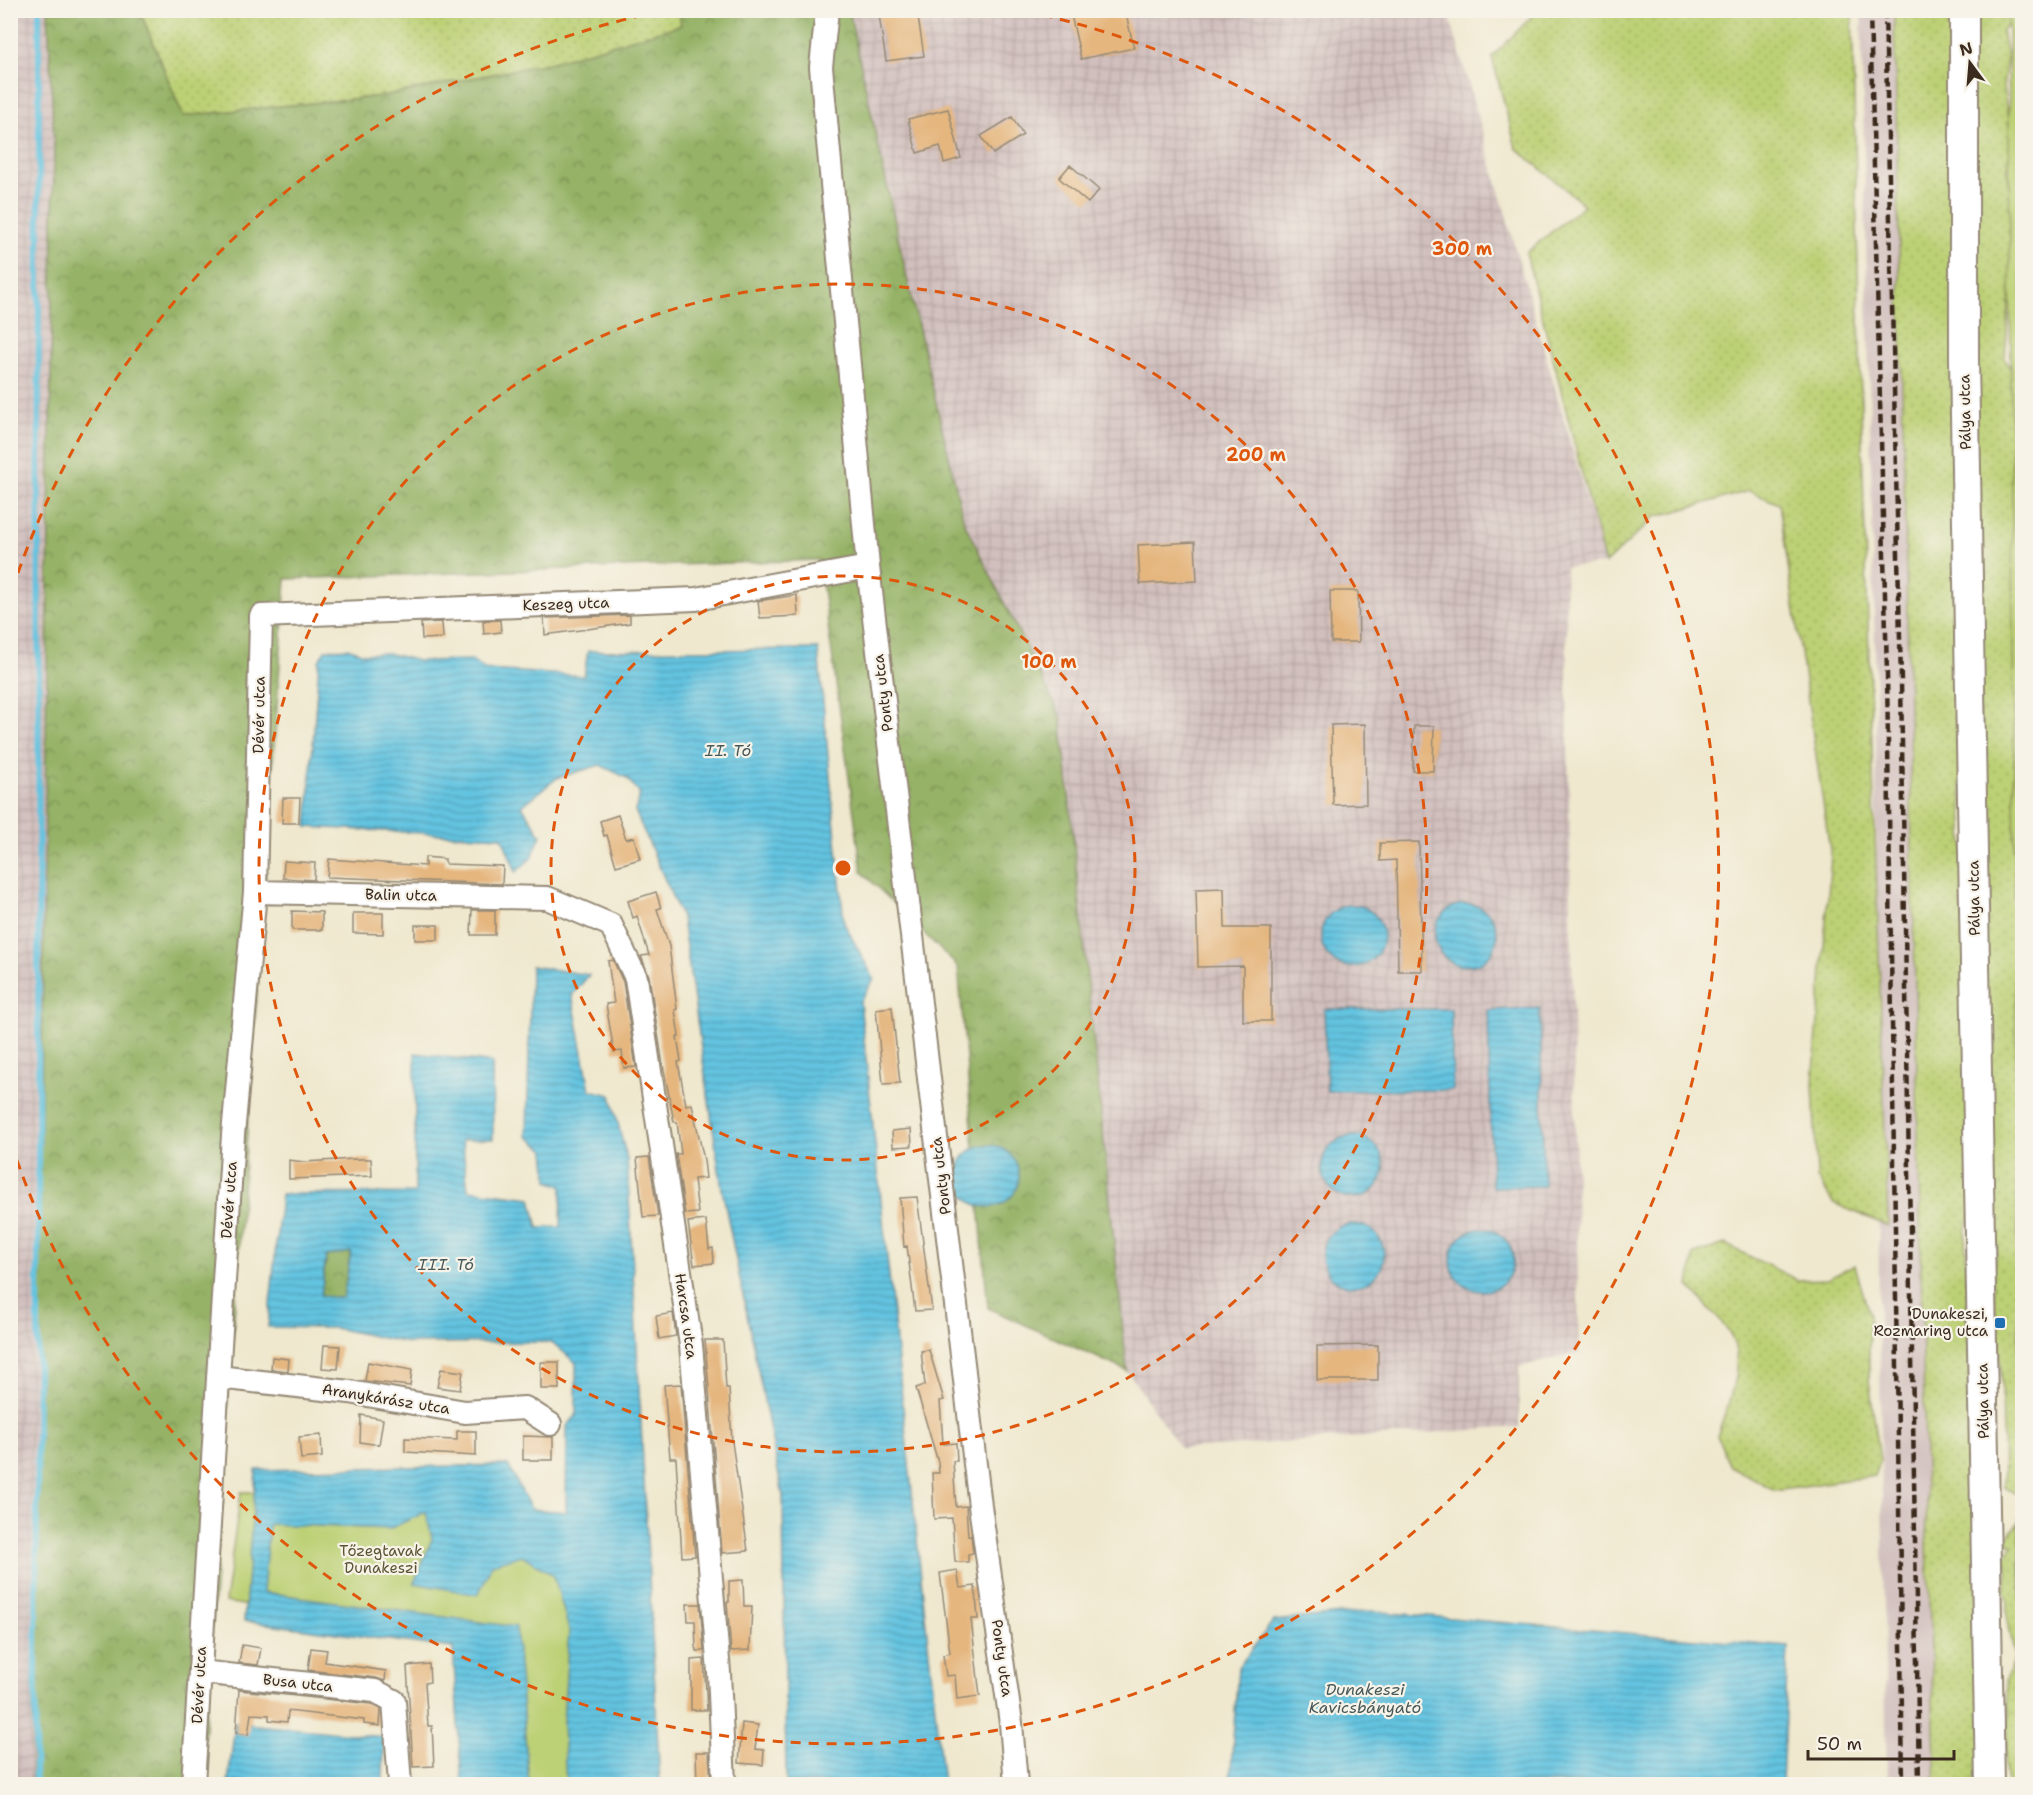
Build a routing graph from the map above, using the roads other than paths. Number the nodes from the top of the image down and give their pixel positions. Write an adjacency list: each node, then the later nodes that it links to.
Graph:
1 (827, 10): 3 (street, Ponty utca)
2 (1964, 10): 14 (street, Pálya utca)
3 (868, 567): 4 (street, Keszeg utca); 13 (street, Ponty utca)
4 (261, 616): 5 (street, Dévér utca)
5 (255, 892): 6 (street, Balin utca); 7 (street, Dévér utca)
6 (547, 898): 12 (street, Harcsa utca)
7 (218, 1377): 8 (street, Aranykárász utca); 9 (street, Dévér utca)
8 (550, 1424)
9 (200, 1672): 10 (street, Dévér utca); 11 (street, Busa utca)
10 (193, 1785)
11 (400, 1785)
12 (724, 1785)
13 (1016, 1785)
14 (1990, 1785)

